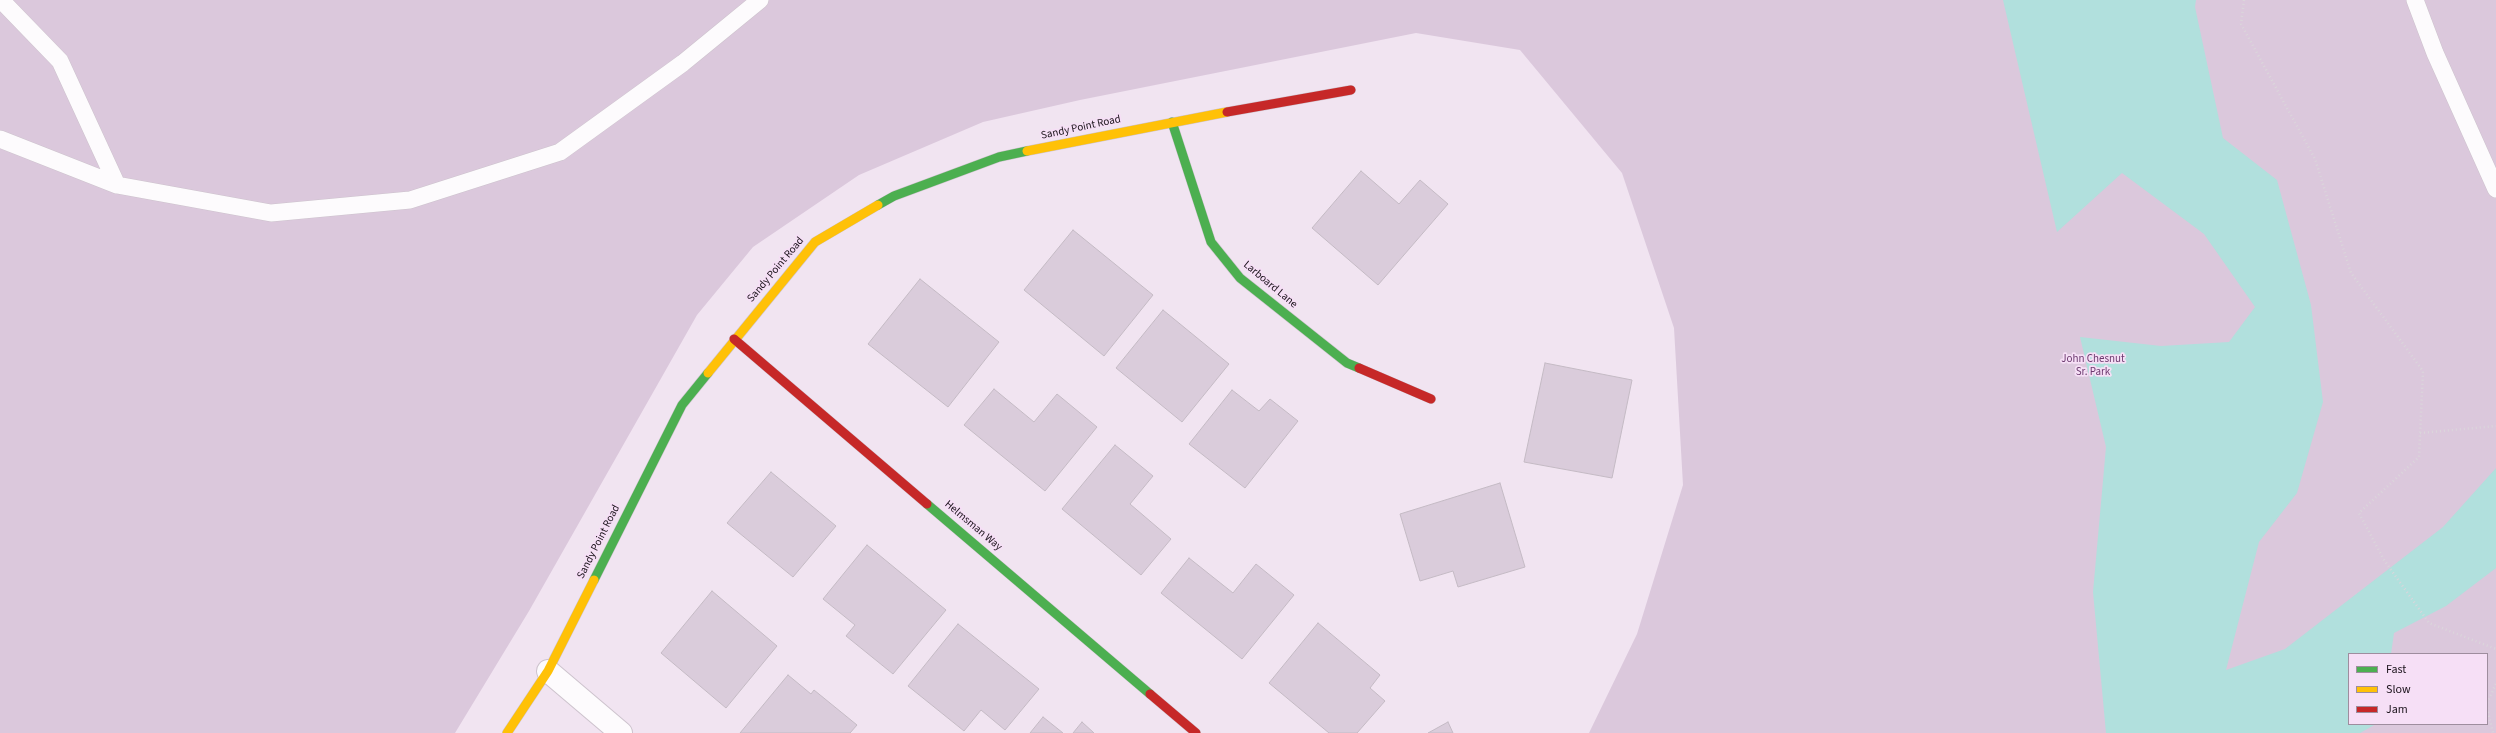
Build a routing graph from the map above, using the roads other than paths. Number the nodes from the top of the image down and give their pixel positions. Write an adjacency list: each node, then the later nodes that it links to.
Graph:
1 (1, 0): 7 (lane)
2 (760, 0): 7 (lane)
3 (2415, 0): 8 (lane)
4 (1351, 90): 5 (street, Sandy Point Road)
5 (1172, 122): 9 (street, Sandy Point Road); 10 (street, Larboard Lane)
6 (0, 139): 7 (lane)
7 (117, 185)
8 (2496, 188)
9 (734, 339): 11 (street, Sandy Point Road); 14 (street, Helmsman Way)
10 (1431, 399)
11 (548, 671): 12 (street, Sandy Point Road); 13 (street)
12 (507, 733)
13 (621, 733)
14 (1196, 733)

